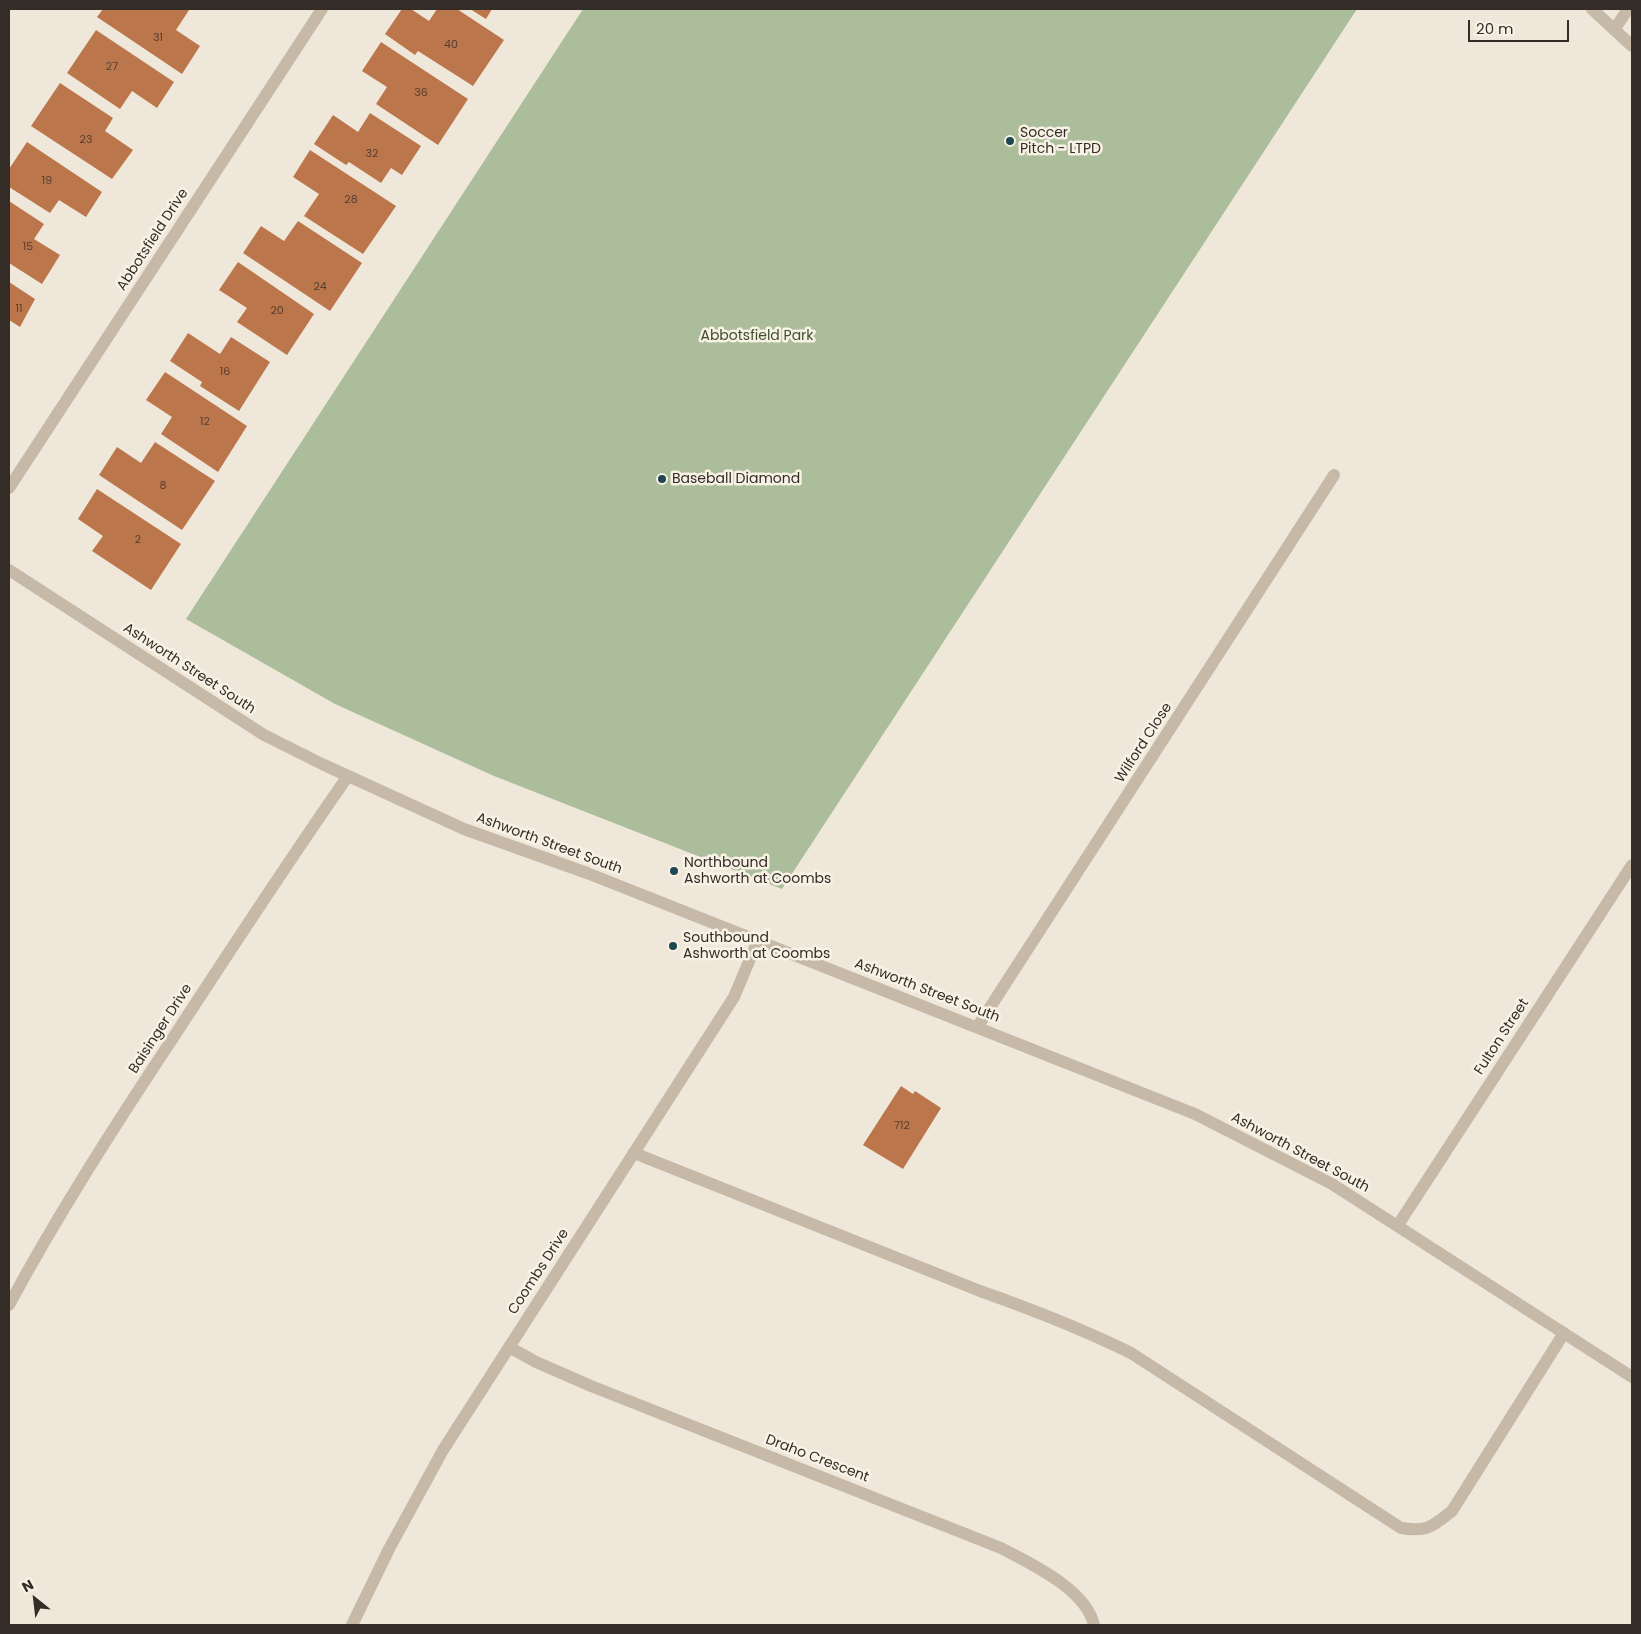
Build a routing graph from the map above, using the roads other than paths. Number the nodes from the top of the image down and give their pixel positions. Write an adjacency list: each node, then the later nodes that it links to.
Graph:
1 (322, 9): 7 (street, Abbotsfield Drive)
2 (1592, 9): 4 (street)
3 (1628, 9): 4 (street)
4 (1614, 30): 5 (street)
5 (1632, 46)
6 (1334, 475): 12 (street, Wilford Close)
7 (9, 488)
8 (9, 570): 9 (street, Ashworth Street South)
9 (348, 776): 11 (street, Ashworth Street South); 15 (street, Baisinger Drive)
10 (1632, 865): 14 (street, Fulton Street)
11 (758, 940): 12 (street, Ashworth Street South); 13 (street, Coombs Drive)
12 (978, 1026): 14 (street, Ashworth Street South)
13 (634, 1153): 16 (street); 17 (street, Coombs Drive)
14 (1398, 1225): 16 (street, Ashworth Street South)
15 (9, 1305)
16 (1564, 1333): 18 (street, Ashworth Street South)
17 (510, 1347): 19 (street, Coombs Drive); 20 (street, Draho Crescent)
18 (1632, 1377)
19 (352, 1625)
20 (1094, 1625)

